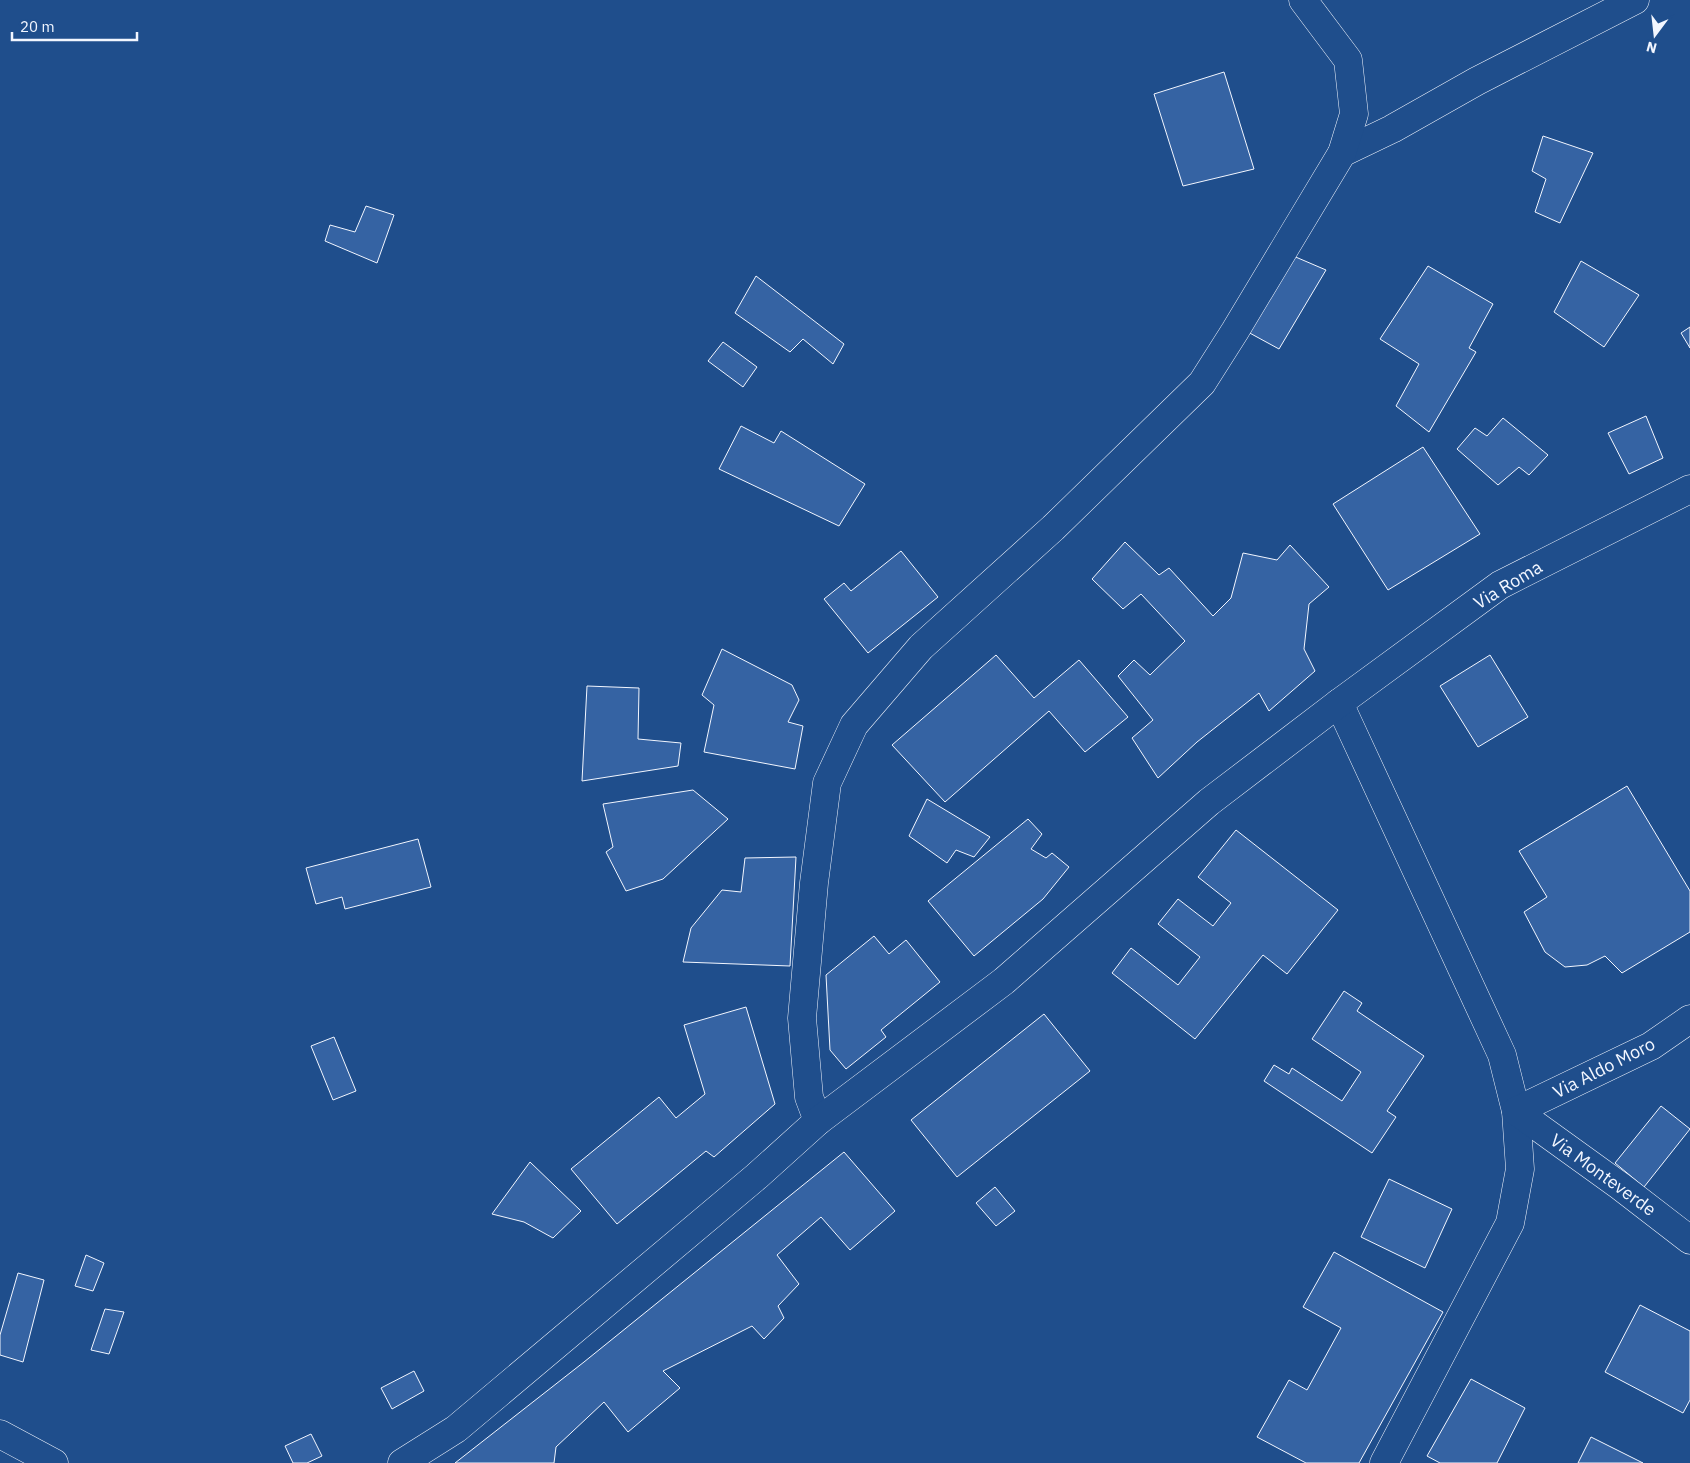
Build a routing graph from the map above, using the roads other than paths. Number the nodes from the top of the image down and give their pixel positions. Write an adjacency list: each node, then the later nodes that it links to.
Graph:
1 (1303, 0): 3 (street)
2 (1635, 0): 3 (street)
3 (1342, 153): 8 (street)
4 (1690, 489): 5 (street, Via Roma)
5 (1339, 704): 7 (street); 8 (street, Via Roma)
6 (1690, 1019): 7 (street, Via Aldo Moro)
7 (1516, 1111): 9 (street, Via Monteverde); 13 (street)
8 (818, 1121): 12 (street, Via Roma)
9 (1690, 1240)
10 (0, 1434): 11 (street)
11 (54, 1463)
12 (404, 1463)
13 (1384, 1463)

